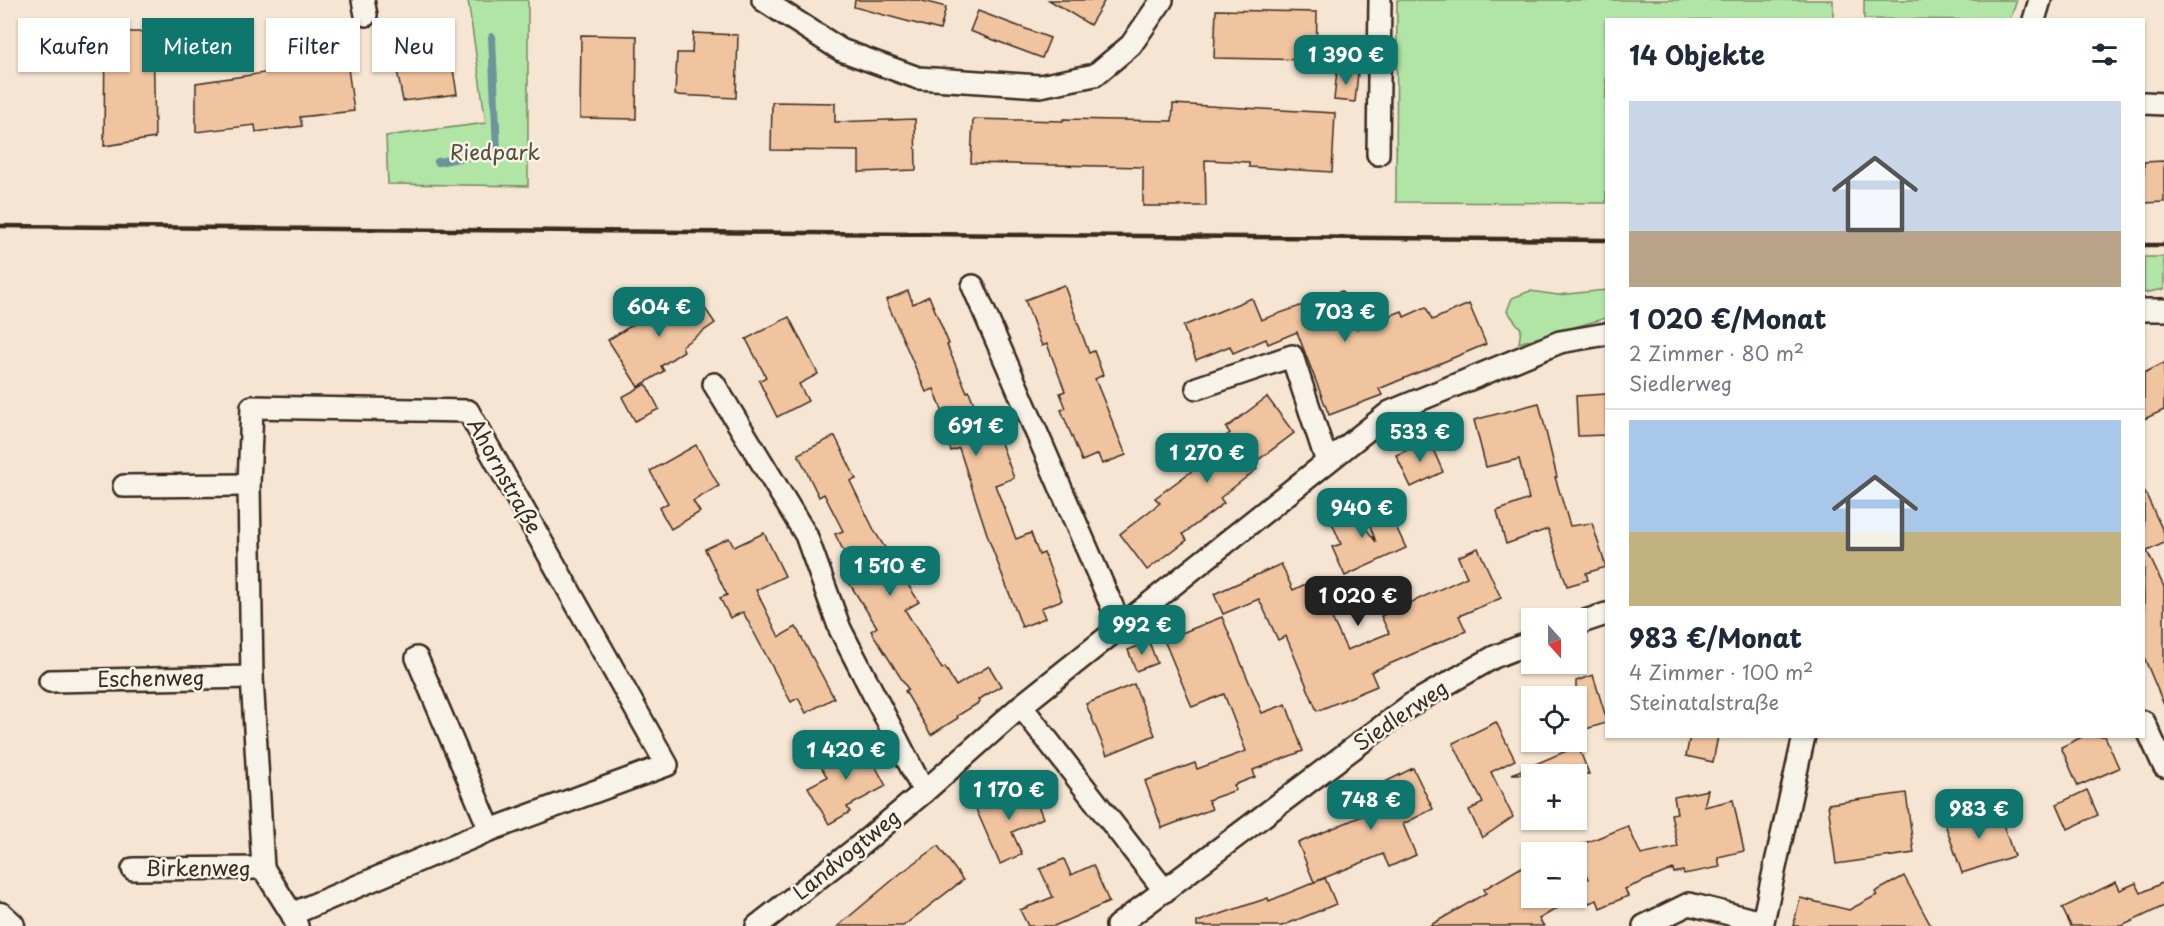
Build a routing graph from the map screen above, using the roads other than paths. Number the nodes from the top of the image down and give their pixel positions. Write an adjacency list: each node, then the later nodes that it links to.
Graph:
1 (350, 0): 6 (street)
2 (763, 0): 3 (street)
3 (1162, 0)
4 (1380, 0): 10 (street)
5 (2040, 0): 7 (street)
6 (364, 5)
7 (2035, 18)
8 (2145, 103): 9 (street)
9 (2164, 105)
10 (1378, 154)
11 (973, 286): 22 (street)
12 (2145, 310): 13 (street)
13 (2164, 310)
14 (1605, 334): 17 (street, Landvogtweg)
15 (714, 384): 31 (street)
16 (1197, 388): 17 (street)
17 (1327, 462): 22 (street, Landvogtweg)
18 (249, 485): 19 (street); 25 (street, Ahornstraße); 32 (street, Ahornstraße)
19 (123, 486)
20 (1605, 614): 21 (street)
21 (1587, 620)
22 (1121, 627): 27 (street, Landvogtweg)
23 (1521, 646): 35 (street, Siedlerweg)
24 (417, 658): 32 (street)
25 (252, 677): 26 (street, Eschenweg); 33 (street, Ahornstraße)
26 (50, 681)
27 (1021, 706): 31 (street, Landvogtweg); 35 (street)
28 (2145, 724): 30 (street)
29 (1804, 738): 38 (street)
30 (2164, 766)
31 (924, 792): 40 (street, Landvogtweg)
32 (490, 830): 37 (street, Ahornstraße)
33 (263, 868): 34 (street, Birkenweg); 37 (street, Ahornstraße)
34 (133, 869)
35 (1165, 891): 41 (street, Siedlerweg)
36 (0, 917): 39 (street)
37 (295, 920)
38 (1762, 924): 42 (street)
39 (10, 926)
40 (757, 926)
41 (1117, 926)
42 (1644, 926)

